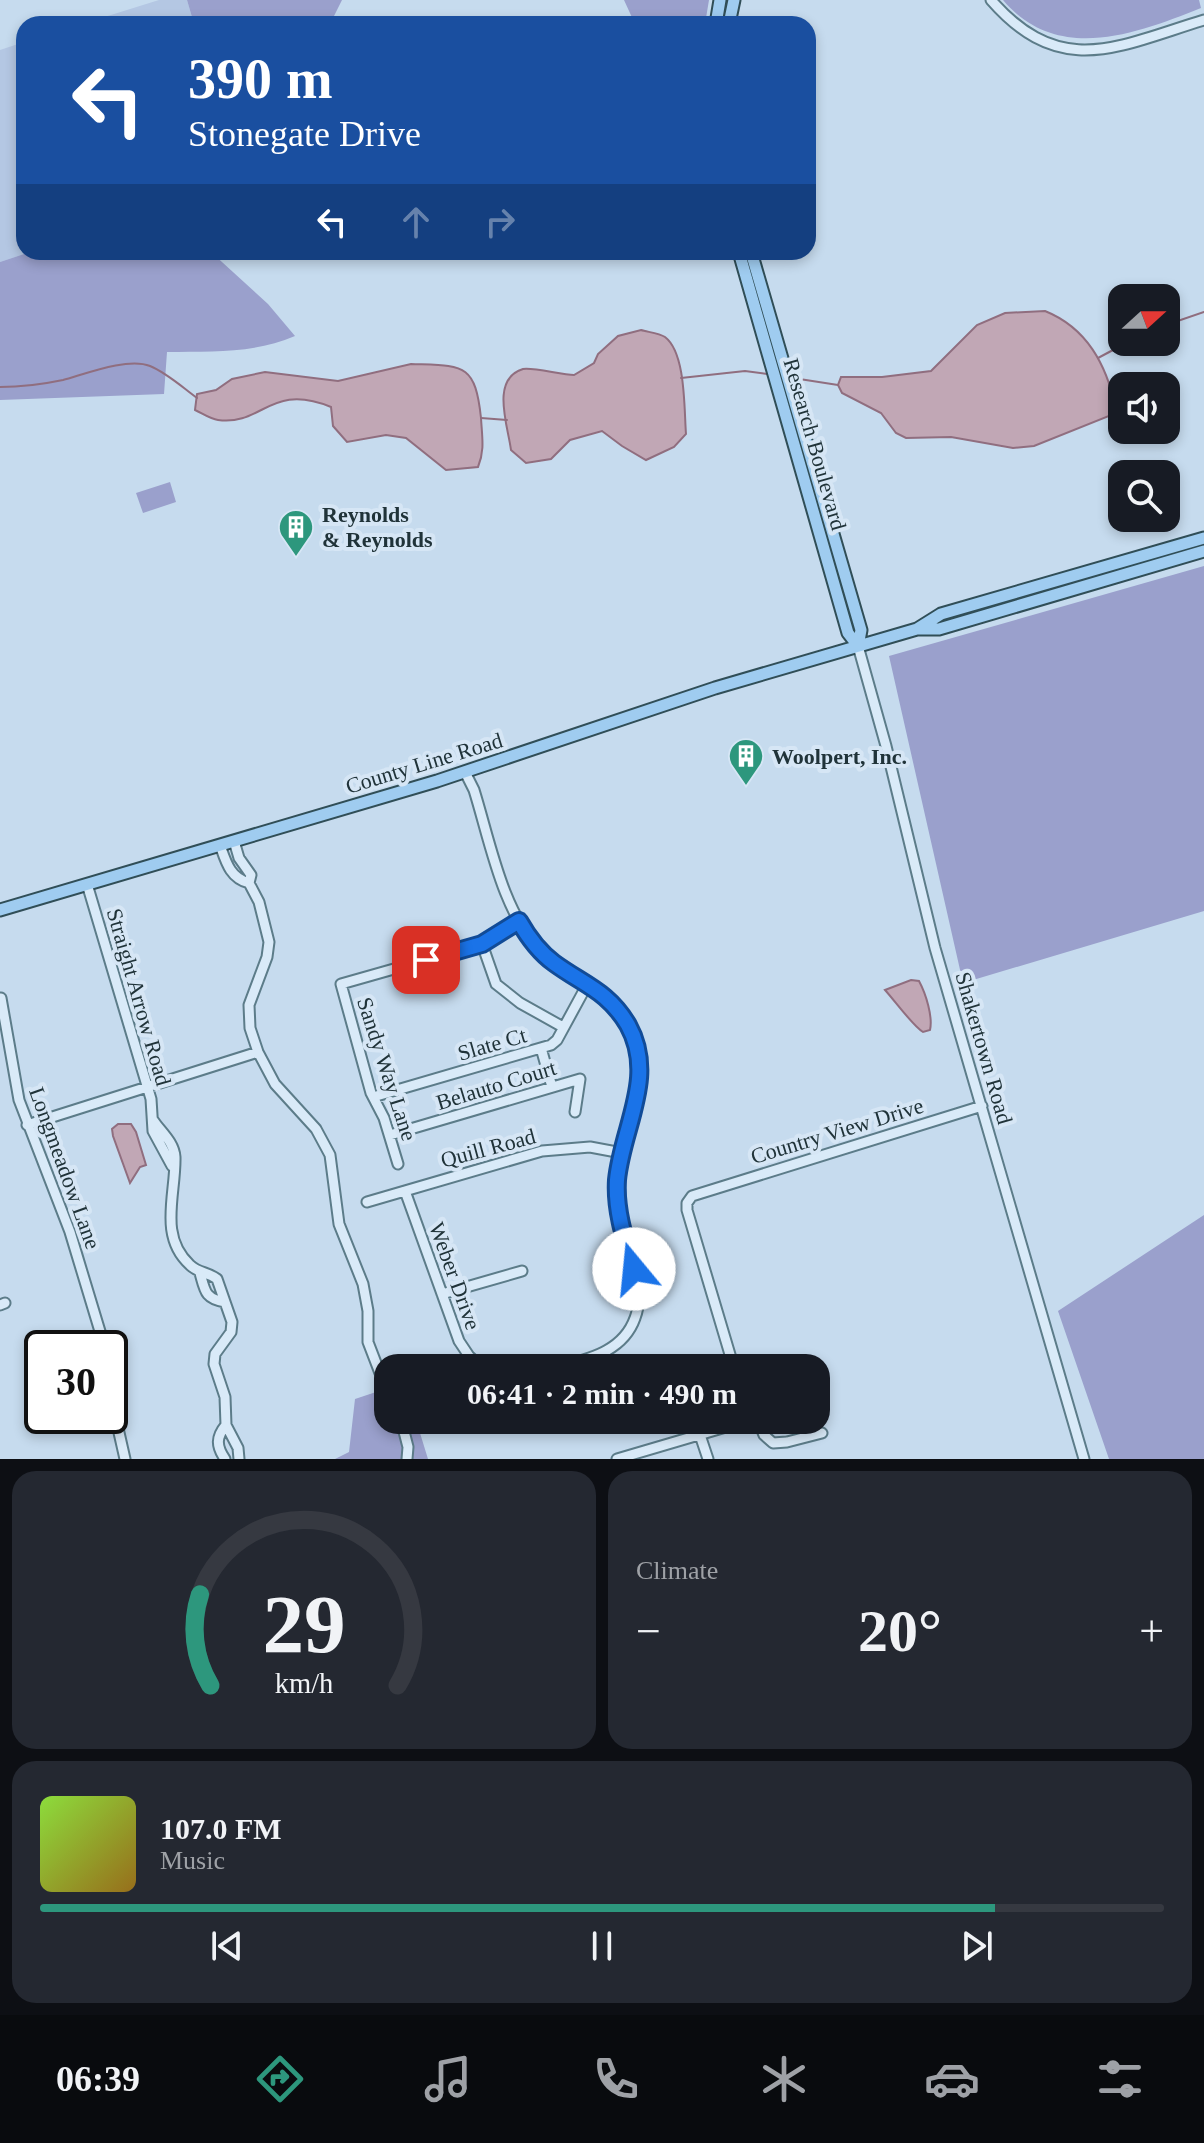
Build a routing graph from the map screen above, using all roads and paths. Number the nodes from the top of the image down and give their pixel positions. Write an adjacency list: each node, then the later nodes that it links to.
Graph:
1 (991, 0): 2 (street)
2 (1204, 20)
3 (741, 260): 8 (main road, Research Boulevard)
4 (753, 260): 8 (main road, Research Boulevard)
5 (1204, 538): 7 (main road)
6 (1204, 551): 7 (main road)
7 (1091, 578): 8 (main road)
8 (858, 646): 9 (main road, County Line Road); 25 (street, Shakertown Road)
9 (465, 772): 10 (main road, County Line Road); 15 (street)
10 (234, 841): 11 (main road, County Line Road); 12 (street)
11 (220, 845): 12 (street); 13 (main road, County Line Road)
12 (249, 883): 21 (street)
13 (87, 884): 14 (main road, County Line Road); 23 (street, Straight Arrow Road)
14 (0, 910)
15 (519, 921): 16 (street); 17 (street)
16 (482, 944): 19 (street); 24 (street, Sandy Way Lane)
17 (588, 983): 19 (street, Slate Ct); 29 (street)
18 (1, 998): 27 (street, Longmeadow Lane)
19 (563, 1027): 20 (street, Slate Ct)
20 (541, 1048): 22 (street); 24 (street, Slate Ct)
21 (258, 1052): 23 (street); 41 (street)
22 (552, 1087): 26 (street, Belauto Court); 28 (street, Belauto Court)
23 (146, 1088): 27 (street); 34 (street, Straight Arrow Road)
24 (373, 1097): 28 (street, Sandy Way Lane)
25 (982, 1106): 40 (street, Country View Drive); 54 (street, Shakertown Road)
26 (575, 1112)
27 (27, 1125): 37 (street, Longmeadow Lane)
28 (390, 1135): 30 (street, Sandy Way Lane)
29 (622, 1153): 31 (street, Quill Road); 39 (street)
30 (398, 1164)
31 (405, 1191): 32 (street, Quill Road); 35 (street, Weber Drive)
32 (367, 1202)
33 (522, 1271): 35 (street)
34 (200, 1273): 36 (street, Straight Arrow Road); 36 (street, Straight Arrow Road)
35 (442, 1294): 38 (street, Weber Drive)
36 (225, 1302): 42 (street)
37 (100, 1330)
38 (468, 1354)
39 (601, 1354)
40 (730, 1354)
41 (374, 1358)
42 (226, 1425): 49 (street); 50 (street)
43 (119, 1434): 48 (street)
44 (405, 1434): 51 (street)
45 (764, 1434): 46 (street)
46 (818, 1434)
47 (700, 1435): 52 (street); 53 (street)
48 (125, 1459)
49 (225, 1459)
50 (239, 1459)
51 (407, 1459)
52 (617, 1459)
53 (708, 1459)
54 (1084, 1459)

